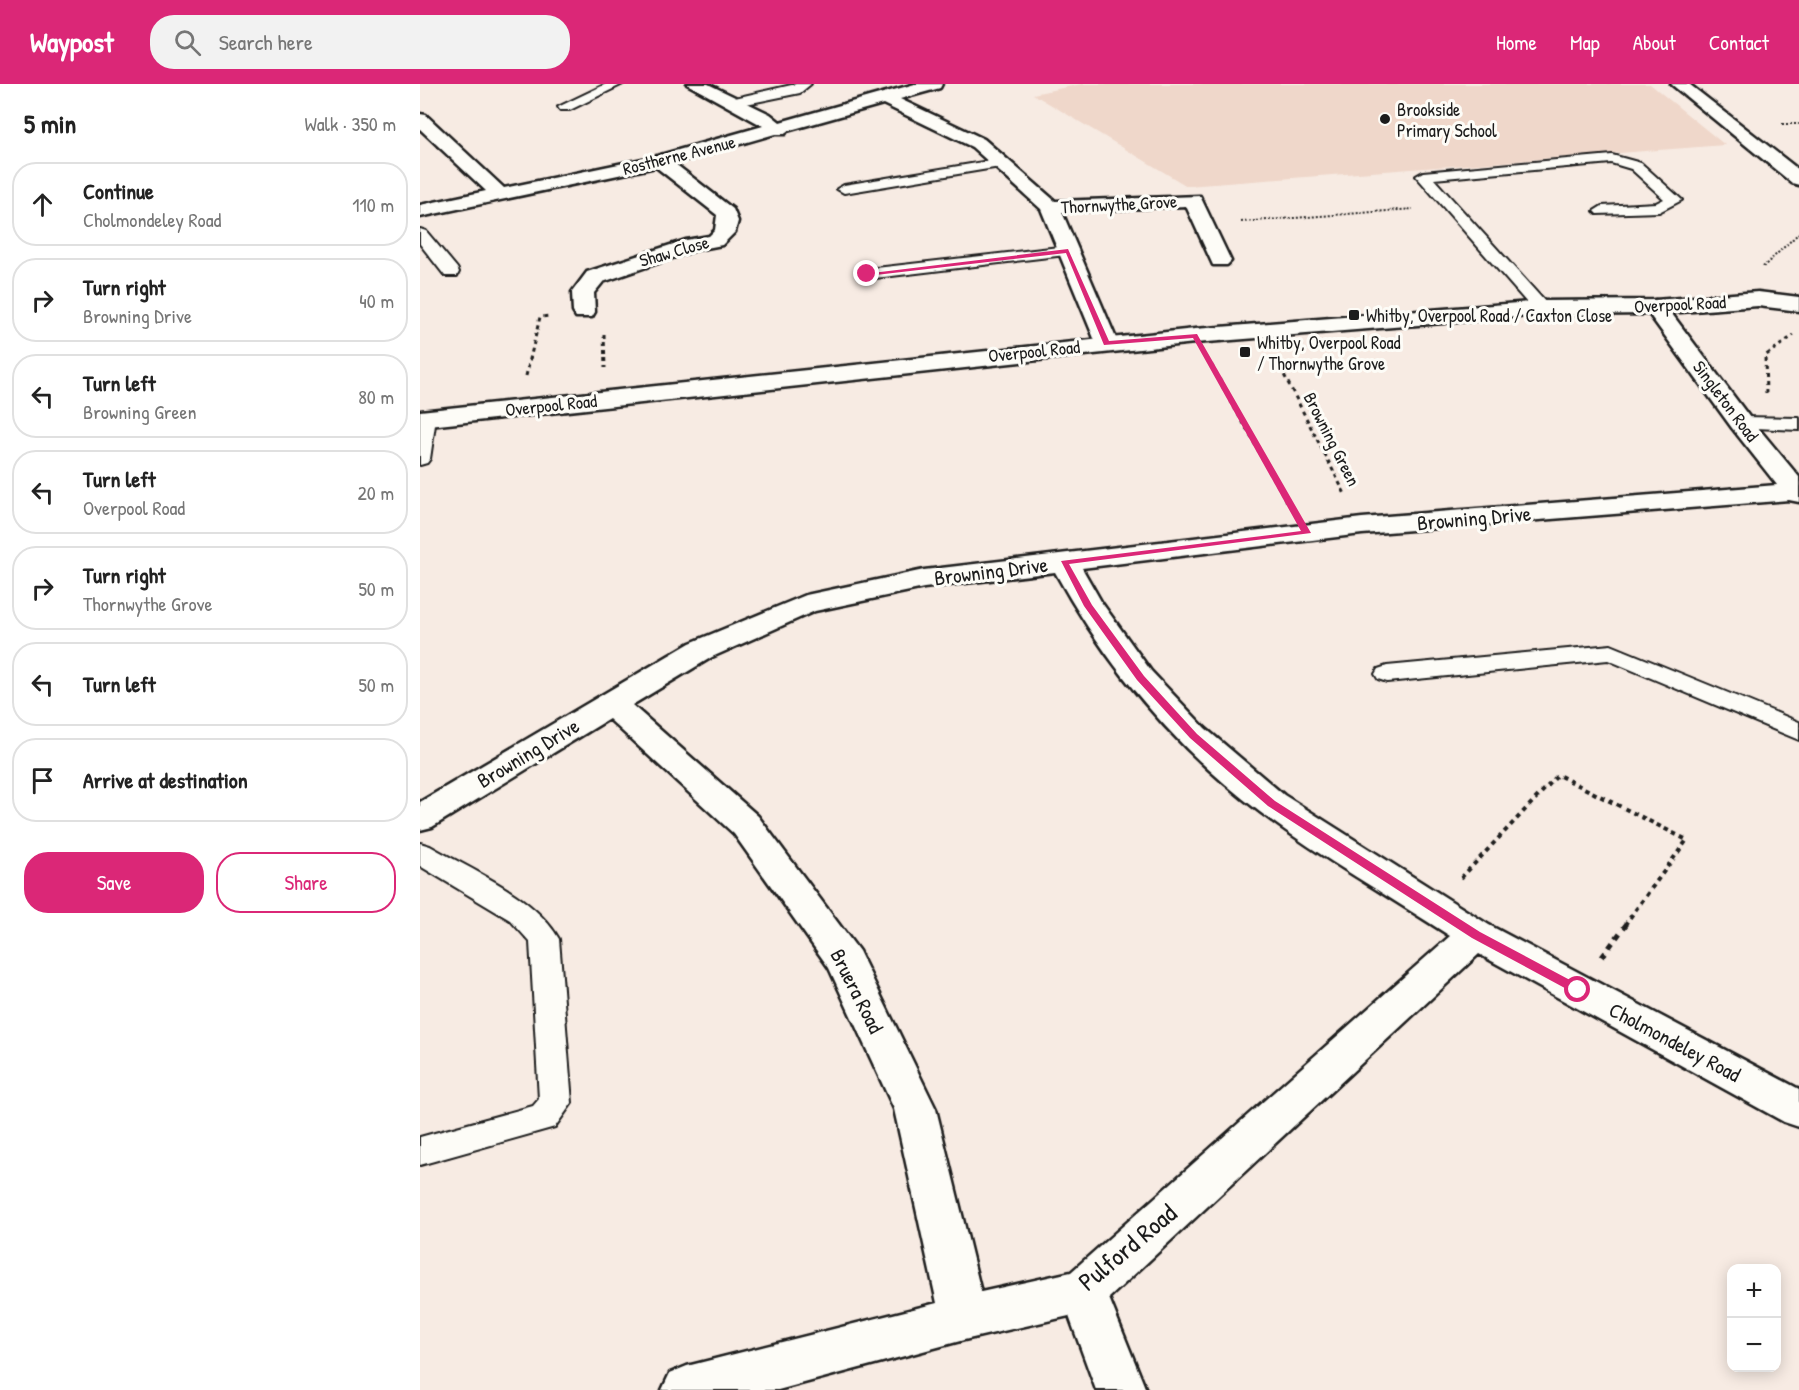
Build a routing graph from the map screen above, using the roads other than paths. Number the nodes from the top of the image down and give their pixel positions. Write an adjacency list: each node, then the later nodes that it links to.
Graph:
1 (617, 84): 8 (lane)
2 (695, 84): 7 (street)
3 (805, 84): 7 (lane)
4 (934, 84): 6 (street, Rostherne Avenue)
5 (1678, 84): 13 (street)
6 (887, 99): 10 (street, Rostherne Avenue); 12 (street, Thornwythe Grove)
7 (731, 104): 10 (street)
8 (565, 107)
9 (420, 119): 15 (street)
10 (779, 130): 11 (street, Rostherne Avenue)
11 (660, 161): 15 (street, Rostherne Avenue); 27 (street, Shaw Close)
12 (1000, 163): 14 (lane); 16 (street, Thornwythe Grove)
13 (1799, 178)
14 (844, 189)
15 (500, 194): 17 (street, Rostherne Avenue)
16 (1050, 207): 20 (street, Thornwythe Grove); 21 (street, Thornwythe Grove)
17 (420, 210)
18 (1602, 211): 26 (lane)
19 (420, 234): 22 (lane)
20 (1068, 251): 23 (lane); 28 (street, Thornwythe Grove)
21 (1220, 261)
22 (450, 272)
23 (867, 274)
24 (1797, 291): 25 (street, Overpool Road)
25 (1655, 307): 26 (street, Overpool Road); 30 (street, Singleton Road)
26 (1541, 308): 28 (street, Overpool Road)
27 (584, 312)
28 (1106, 343): 29 (street, Overpool Road)
29 (423, 419): 32 (lane)
30 (1741, 423): 31 (lane); 33 (street, Singleton Road)
31 (1799, 424)
32 (420, 459)
33 (1798, 493): 34 (street, Browning Drive)
34 (1064, 562): 36 (street, Browning Drive); 40 (street, Cholmondeley Road)
35 (1387, 674): 37 (lane)
36 (611, 704): 38 (street, Browning Drive); 44 (street, Bruera Road)
37 (1799, 732)
38 (420, 818)
39 (420, 853): 42 (lane)
40 (1476, 935): 41 (street, Cholmondeley Road); 43 (street, Pulford Road)
41 (1799, 1109)
42 (420, 1151)
43 (1083, 1290): 44 (street, Pulford Road); 46 (street)
44 (964, 1318): 45 (street, Pulford Road)
45 (687, 1390)
46 (1122, 1390)

